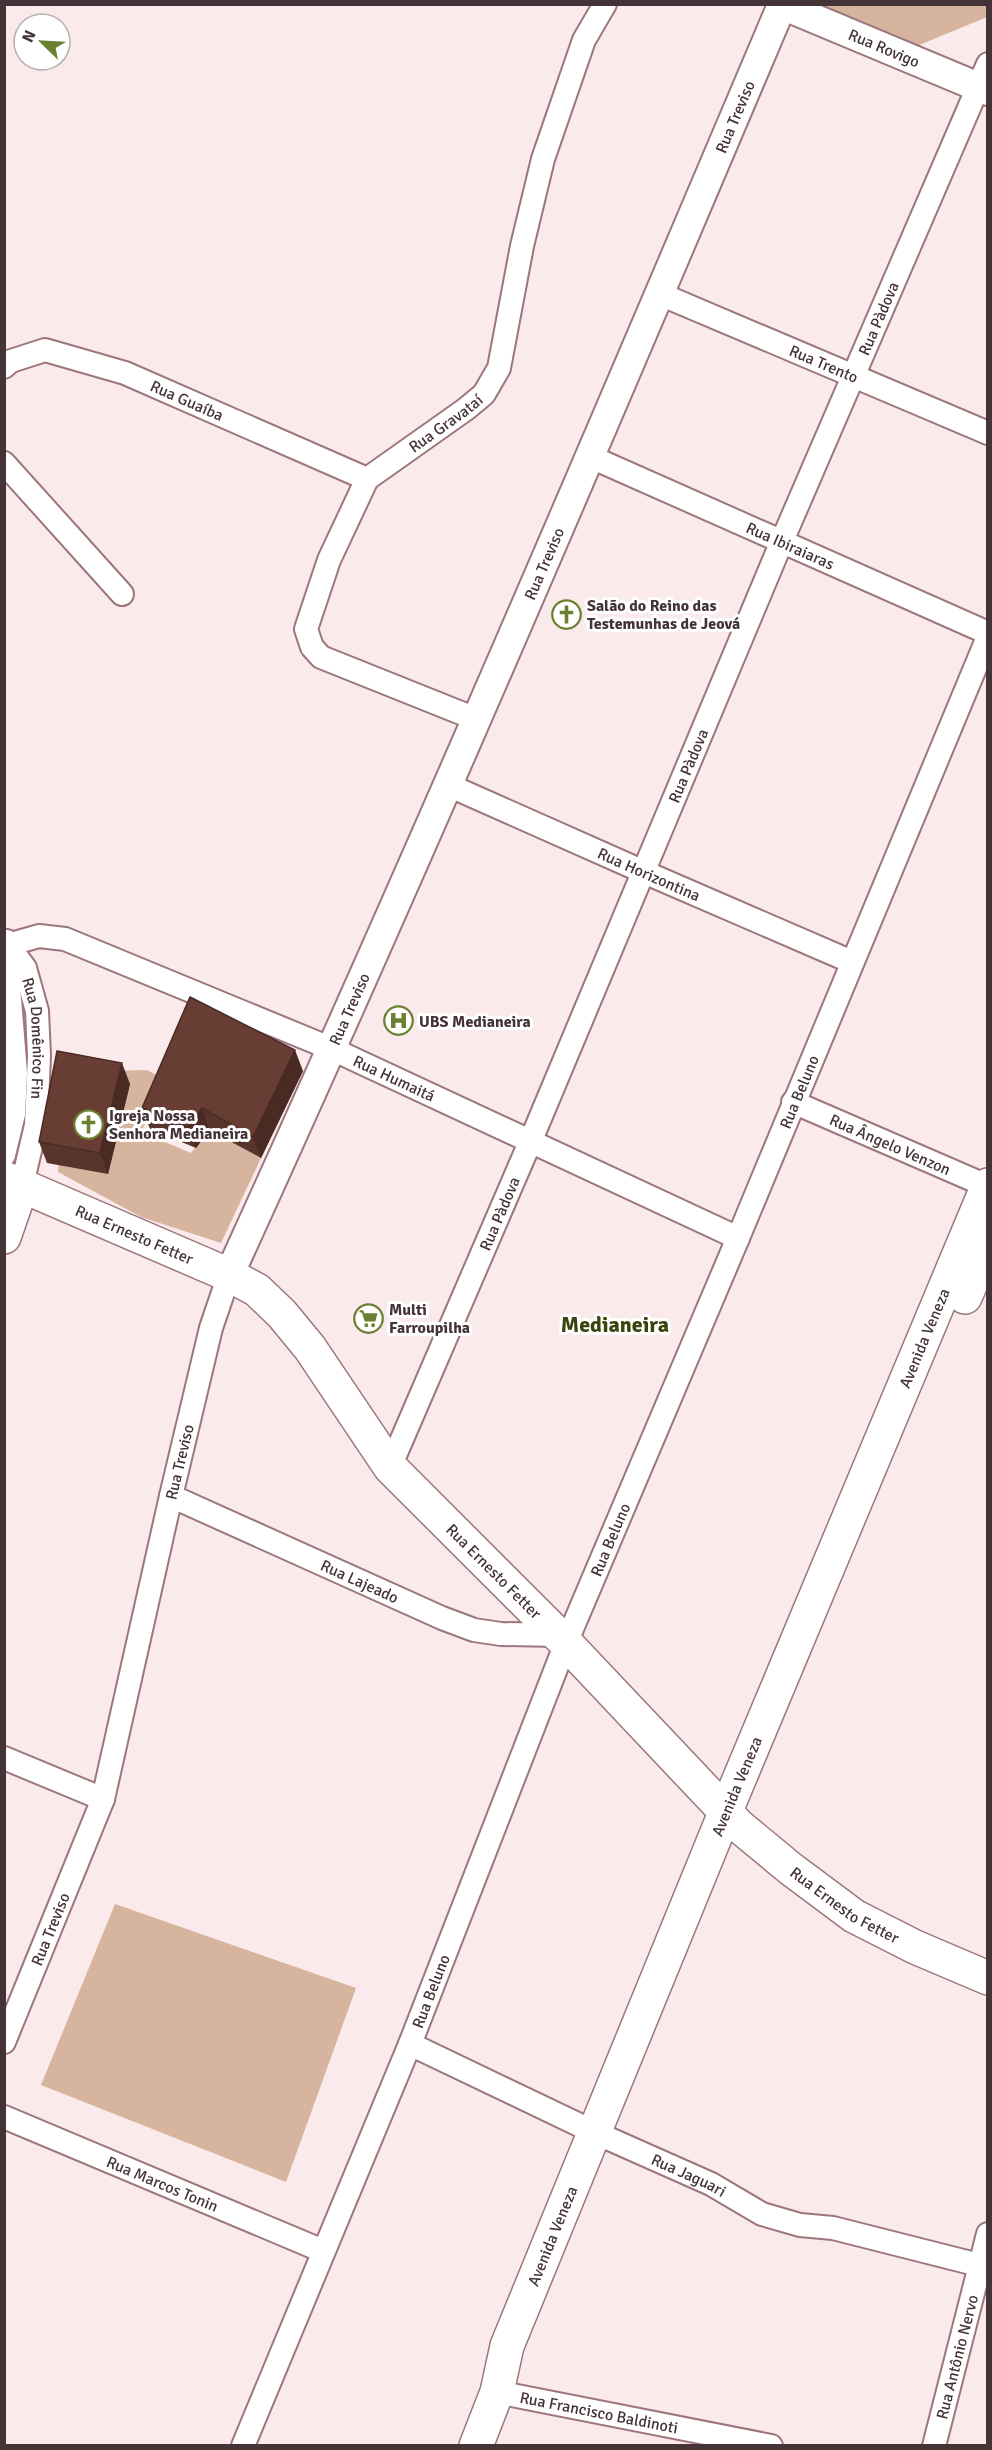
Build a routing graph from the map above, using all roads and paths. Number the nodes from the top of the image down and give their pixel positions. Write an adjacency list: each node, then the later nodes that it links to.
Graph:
1 (604, 4): 10 (street, Rua Gravataí)
2 (781, 5): 3 (street, Rua Rovigo); 4 (street, Rua Treviso)
3 (984, 81): 6 (street, Rua Pàdova)
4 (660, 294): 6 (street, Rua Trento); 8 (street, Rua Treviso)
5 (4, 367): 10 (street, Rua Guaíba)
6 (854, 375): 7 (street, Rua Trento); 11 (street, Rua Pàdova)
7 (987, 433)
8 (591, 457): 11 (street, Rua Ibiraiaras); 15 (street, Rua Treviso)
9 (6, 461): 12 (street)
10 (367, 478): 15 (street)
11 (782, 542): 13 (street, Rua Ibiraiaras); 17 (street, Rua Pàdova)
12 (122, 594)
13 (987, 633)
14 (987, 637): 19 (street, Rua Beluno)
15 (476, 719): 16 (street, Rua Treviso)
16 (448, 784): 17 (street, Rua Horizontina); 20 (street, Rua Treviso)
17 (644, 872): 19 (street, Rua Horizontina); 22 (street, Rua Pàdova)
18 (6, 940): 20 (street, Rua Humaitá); 23 (street, Rua Domênico Fin); 24 (street, Rua Domênico Fin)
19 (852, 962): 21 (street, Rua Beluno)
20 (332, 1049): 22 (street, Rua Humaitá); 29 (street, Rua Treviso)
21 (793, 1102): 25 (street, Rua Ângelo Venzon); 27 (street, Rua Beluno)
22 (531, 1140): 27 (street, Rua Humaitá); 30 (street, Rua Pàdova)
23 (4, 1155)
24 (13, 1182): 26 (main road, Rua Domênico Fin); 29 (main road, Rua Ernesto Fetter)
25 (987, 1186): 35 (main road, Avenida Veneza)
26 (4, 1237)
27 (738, 1238): 32 (street, Rua Beluno)
28 (987, 1245): 35 (main road, Avenida Veneza)
29 (229, 1275): 30 (main road, Rua Ernesto Fetter); 31 (street, Rua Treviso)
30 (390, 1467): 32 (main road, Rua Ernesto Fetter)
31 (171, 1496): 32 (street, Rua Lajeado); 34 (street, Rua Treviso)
32 (562, 1639): 35 (main road, Rua Ernesto Fetter); 38 (street, Rua Beluno)
33 (4, 1758): 34 (street)
34 (103, 1799): 37 (street, Rua Treviso)
35 (732, 1819): 36 (main road, Rua Ernesto Fetter); 40 (main road, Avenida Veneza)
36 (987, 1978)
37 (4, 2042)
38 (410, 2044): 40 (street, Rua Jaguari); 42 (street, Rua Beluno)
39 (4, 2117): 42 (street, Rua Marcos Tonin)
40 (603, 2136): 43 (street, Rua Jaguari); 44 (main road, Avenida Veneza)
41 (987, 2234): 43 (street, Rua Antônio Nervo)
42 (323, 2251): 45 (street, Rua Beluno)
43 (979, 2265): 48 (street, Rua Antônio Nervo)
44 (497, 2392): 46 (main road, Avenida Veneza); 47 (street, Rua Francisco Baldinoti)
45 (243, 2445)
46 (476, 2445)
47 (771, 2445)
48 (934, 2445)

